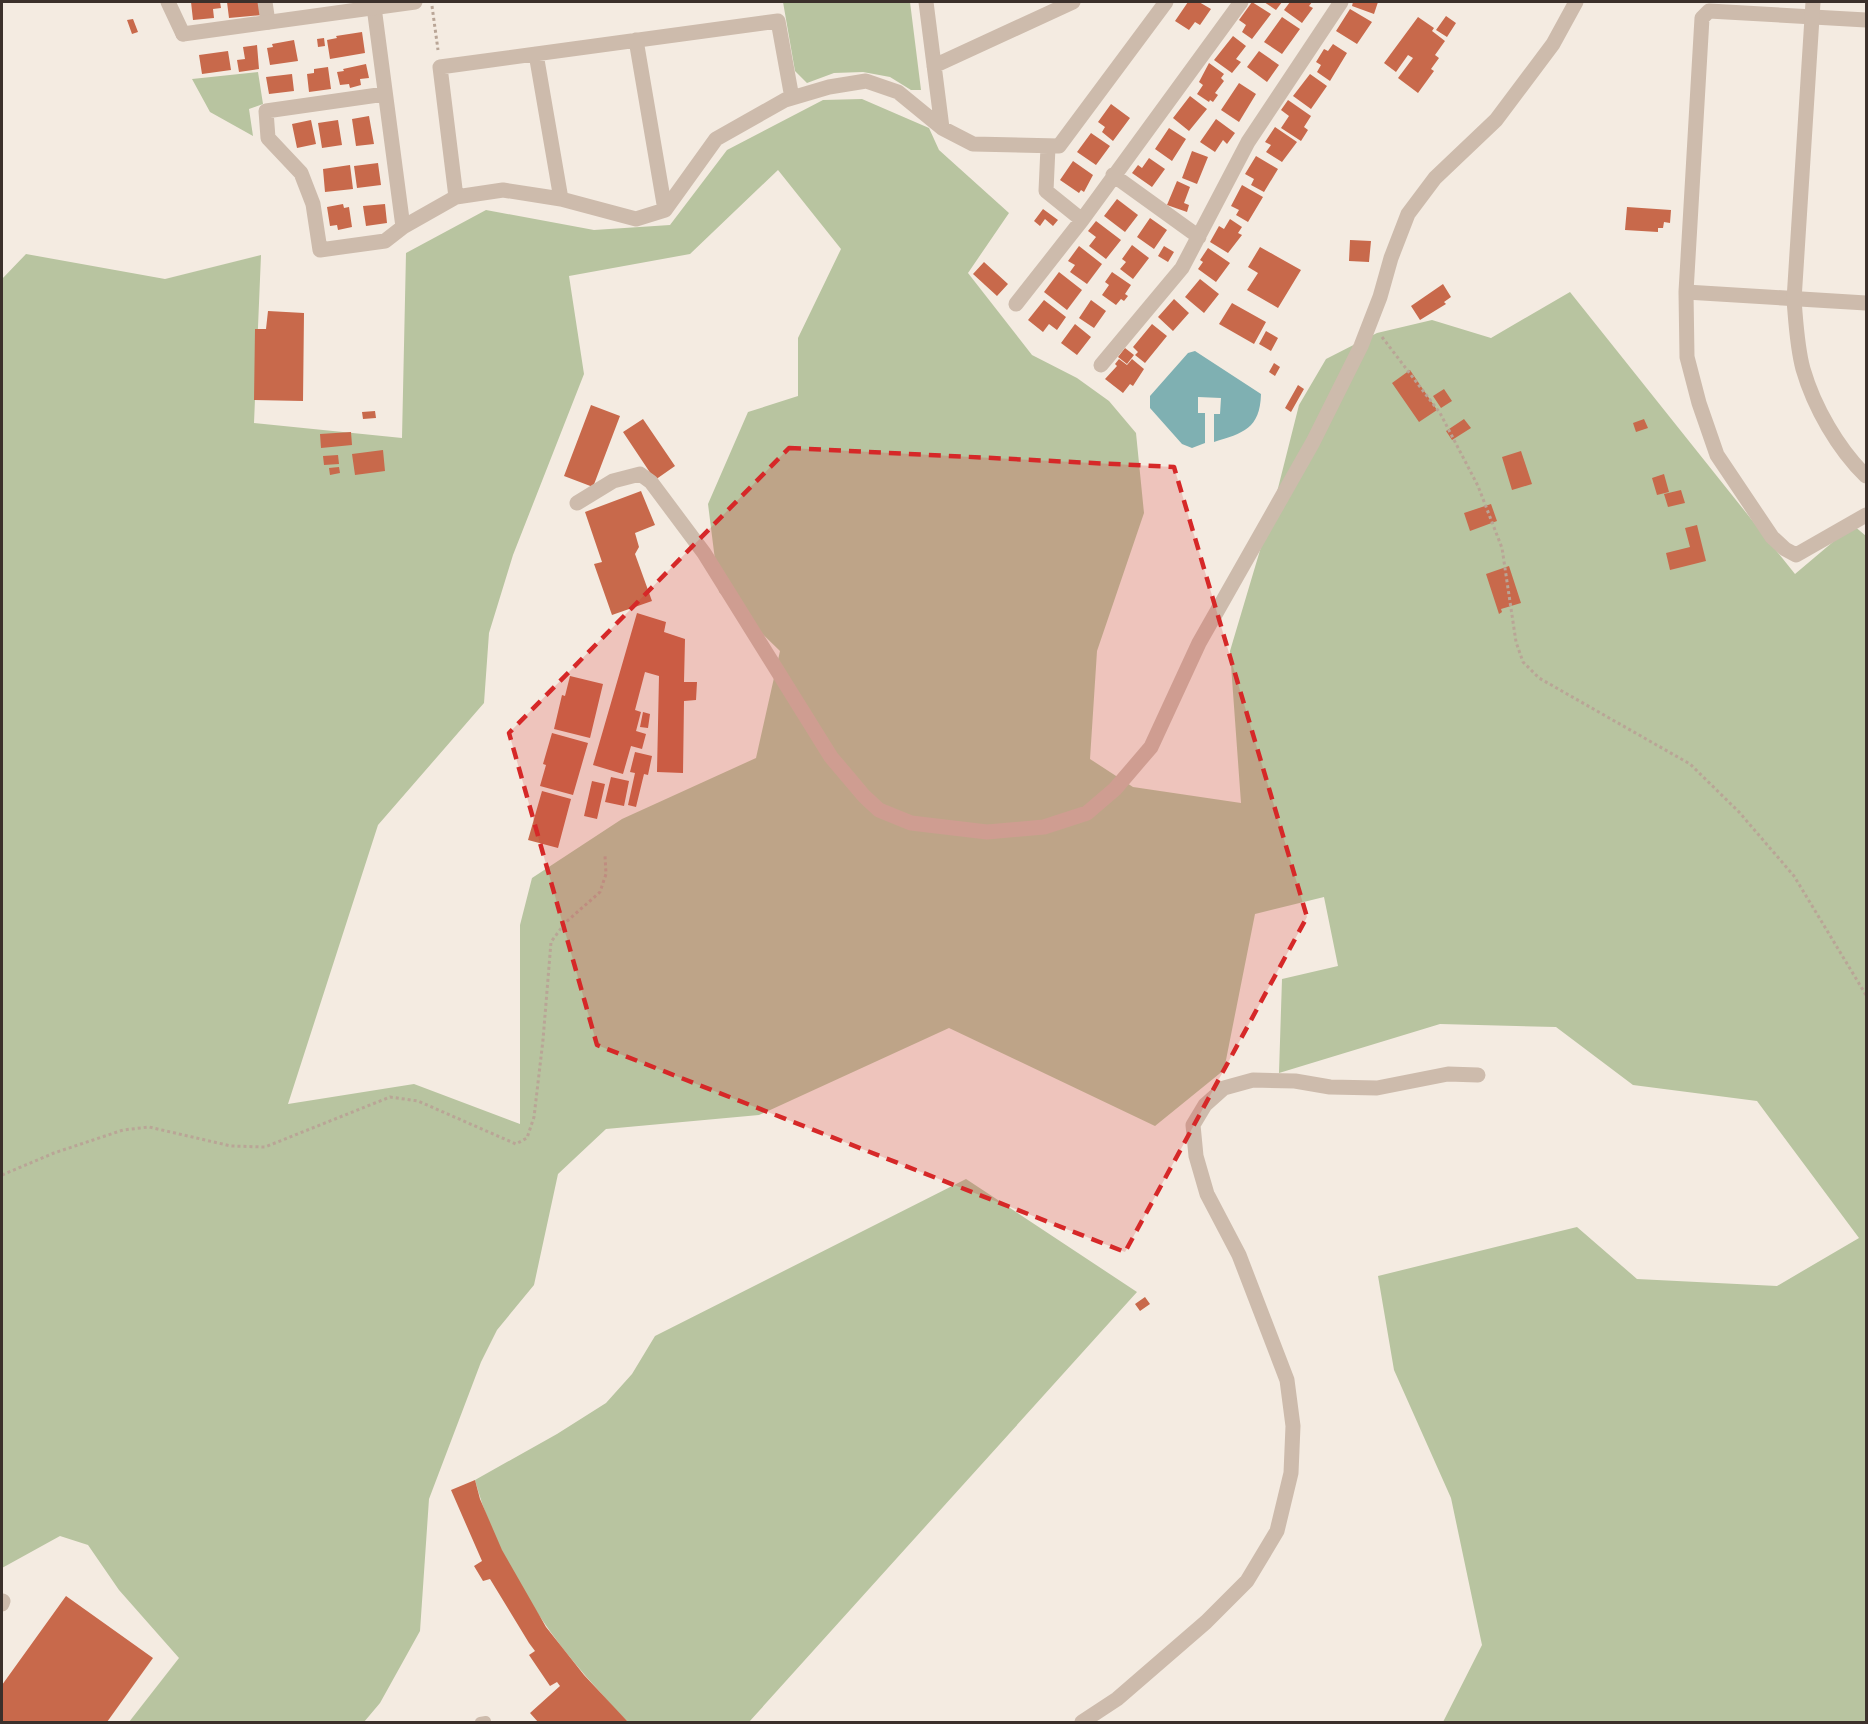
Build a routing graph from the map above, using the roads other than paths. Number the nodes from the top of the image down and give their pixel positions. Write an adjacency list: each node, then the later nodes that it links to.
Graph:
1 (168, 2): 13 (street)
2 (265, 2): 13 (street)
3 (416, 2): 10 (street)
4 (926, 2): 16 (street)
5 (1073, 2): 16 (street)
6 (1166, 2): 20 (street)
7 (1241, 2): 21 (street)
8 (1341, 2): 27 (street)
9 (1576, 2): 34 (street)
10 (383, 5): 13 (street); 17 (street)
11 (1813, 9): 12 (street); 28 (street); 29 (street)
12 (1866, 20)
13 (268, 22)
14 (636, 40): 15 (street); 18 (street); 24 (street)
15 (536, 54): 22 (street); 23 (street)
16 (934, 66): 19 (street)
17 (385, 94): 26 (street); 26 (street)
18 (792, 98): 19 (street); 24 (street)
19 (942, 128): 20 (street)
20 (1048, 147): 25 (street)
21 (1113, 175): 25 (street); 27 (street)
22 (456, 197): 23 (street); 26 (street)
23 (561, 199): 24 (street)
24 (665, 210)
25 (1082, 220): 31 (street)
26 (403, 226)
27 (1199, 237): 32 (street)
28 (1686, 292): 29 (street); 35 (street)
29 (1794, 300): 30 (street); 33 (street)
30 (1866, 303)
31 (1016, 304)
32 (1101, 365)
33 (1866, 476)
34 (577, 503)
35 (1866, 515)
36 (1478, 1075): 37 (street)
37 (1082, 1722)

